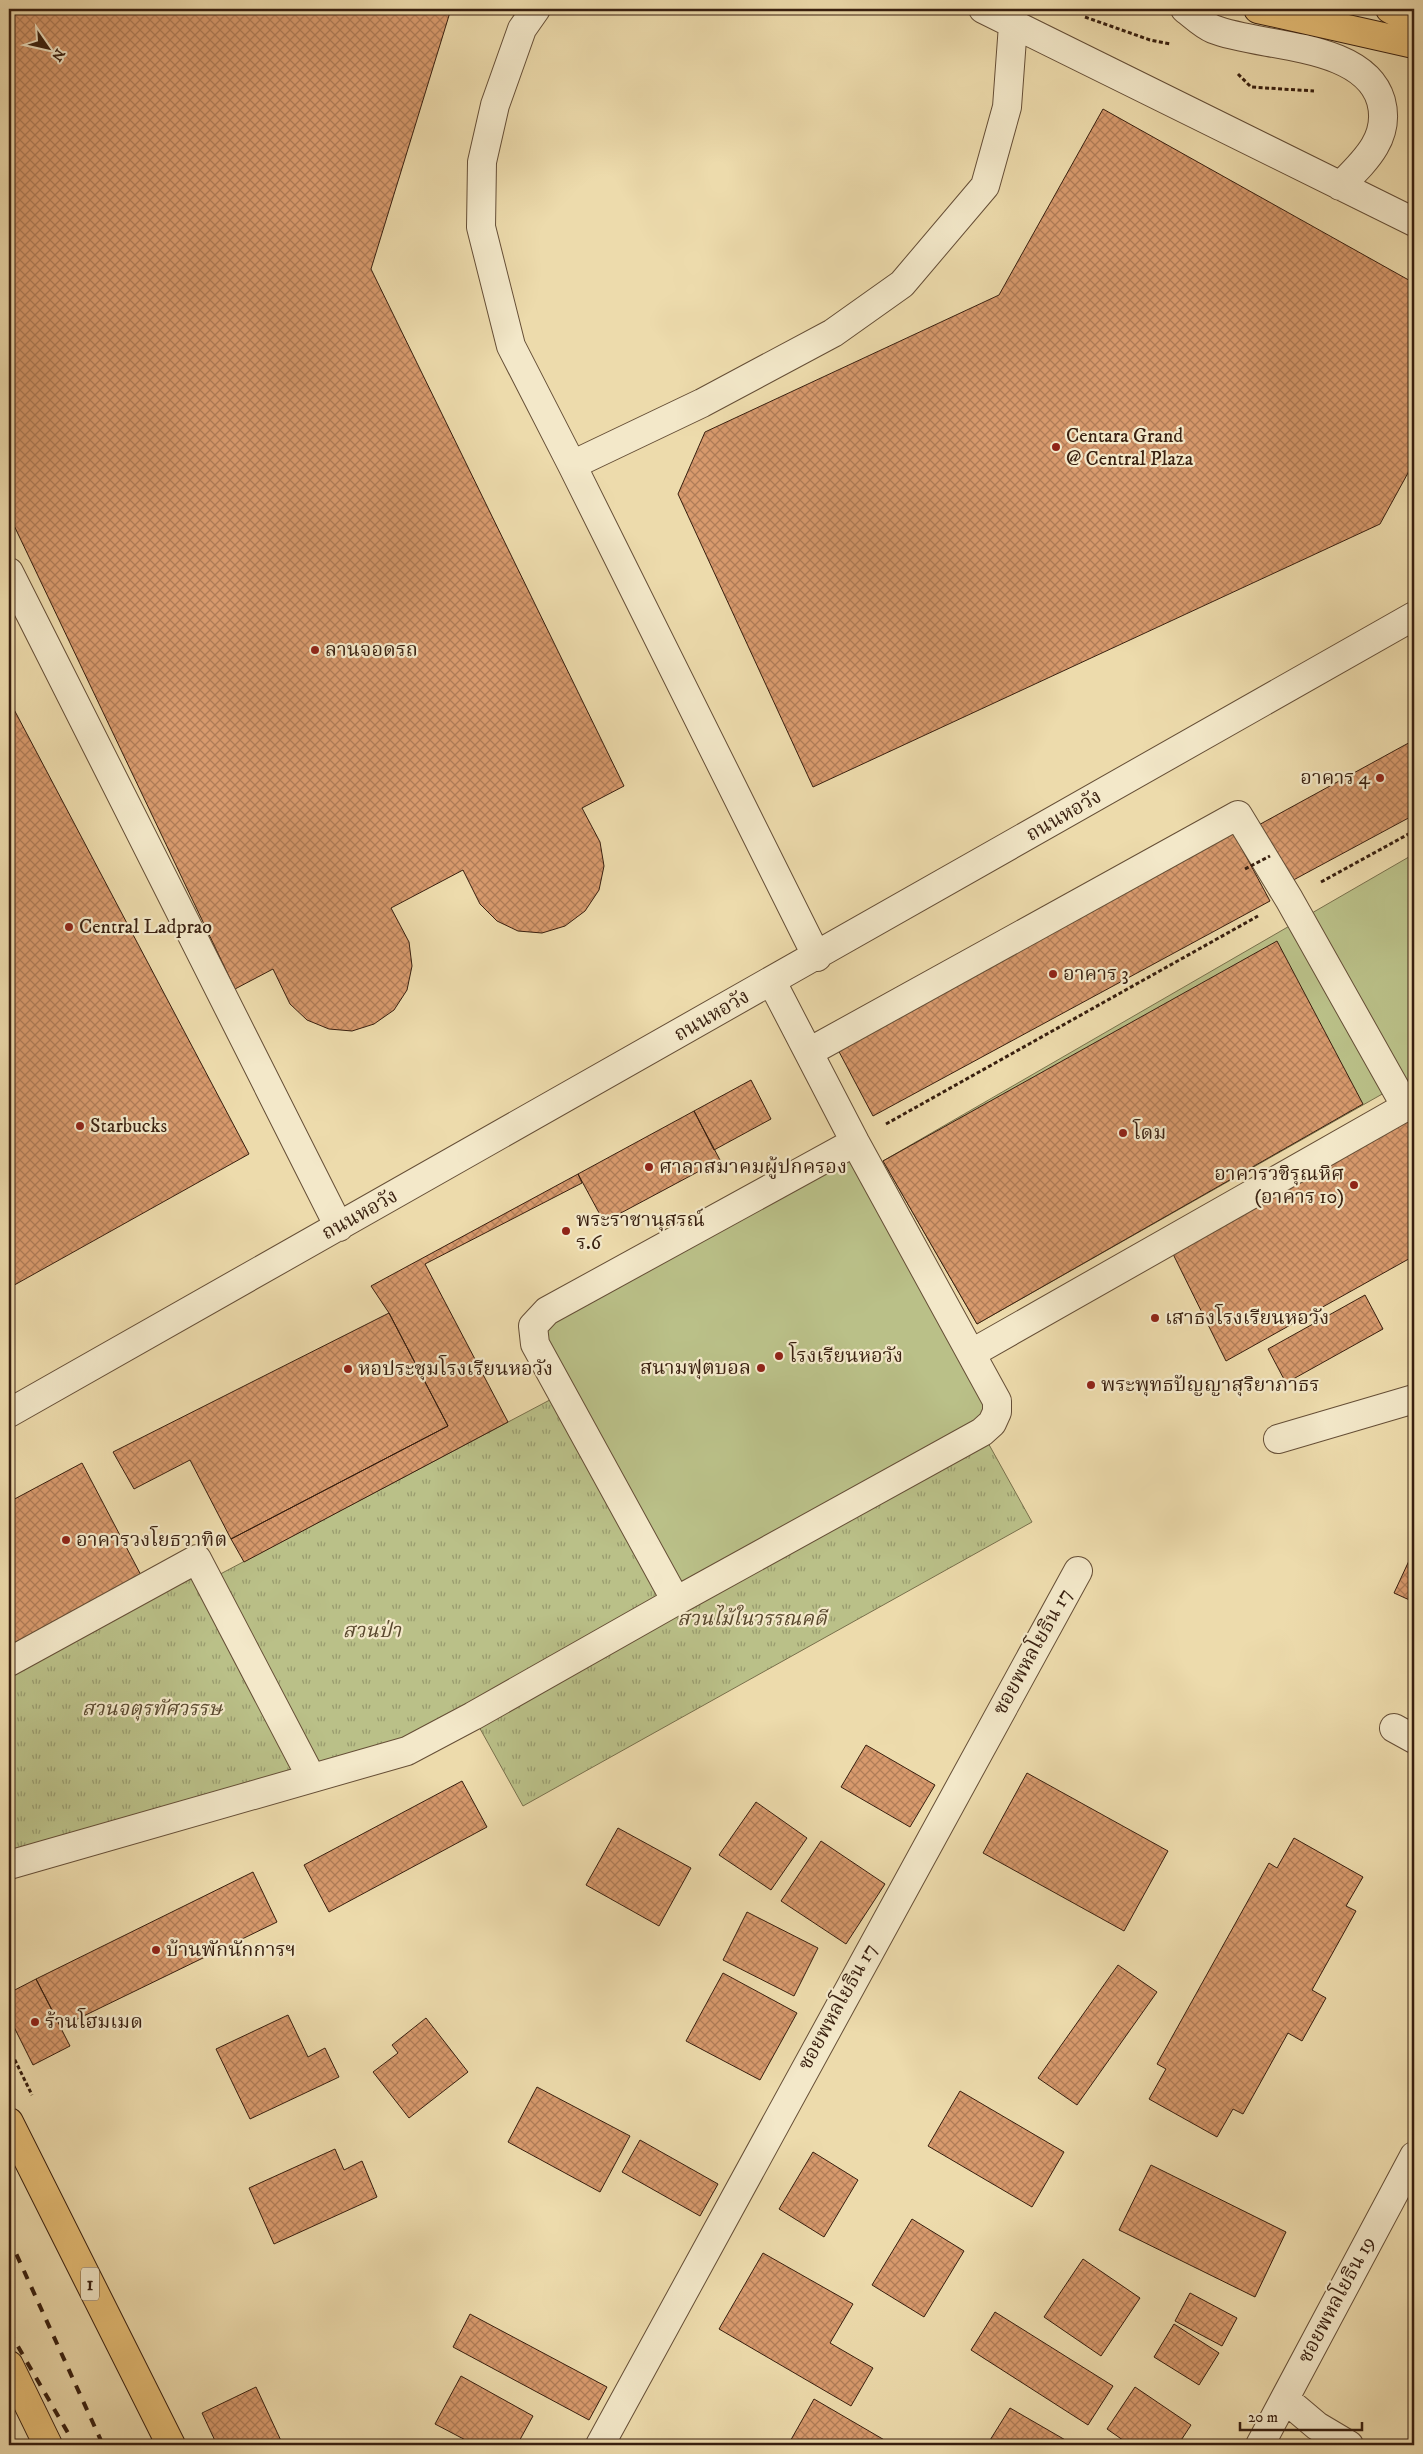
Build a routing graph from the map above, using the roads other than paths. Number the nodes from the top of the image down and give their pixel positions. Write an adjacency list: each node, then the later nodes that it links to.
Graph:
1 (536, 9): 11 (street)
2 (983, 9): 7 (street)
3 (1185, 9): 9 (street)
4 (1258, 9): 8 (main road)
5 (1390, 9): 6 (main road)
6 (1414, 22)
7 (1013, 25): 9 (street); 11 (street)
8 (1414, 44)
9 (1340, 186): 10 (street)
10 (1414, 222)
11 (572, 465): 14 (street)
12 (9, 572): 19 (street)
13 (1414, 616): 14 (street, ถนนหอวัง)
14 (817, 957): 15 (street, ถนนหอวัง)
15 (772, 982): 16 (street); 19 (street, ถนนหอวัง)
16 (809, 1052): 17 (street); 18 (street)
17 (1410, 1104): 20 (street)
18 (854, 1142): 20 (street); 25 (street)
19 (339, 1227): 22 (street, ถนนหอวัง)
20 (972, 1353): 25 (street)
21 (1414, 1399): 23 (street)
22 (9, 1413)
23 (1278, 1439)
24 (1078, 1570): 35 (street, ซอยพหลโยธิน 17)
25 (676, 1601): 27 (street)
26 (9, 1662): 27 (street)
27 (310, 1777): 28 (street)
28 (9, 1865)
29 (9, 2122): 34 (main road, 1)
30 (1414, 2156): 32 (street, ซอยพหลโยธิน 19)
31 (9, 2365): 33 (main road)
32 (1284, 2399): 36 (street, ซอยพหลโยธิน 19); 37 (street)
33 (48, 2445)
34 (171, 2445)
35 (600, 2445)
36 (1260, 2445)
37 (1349, 2445)

